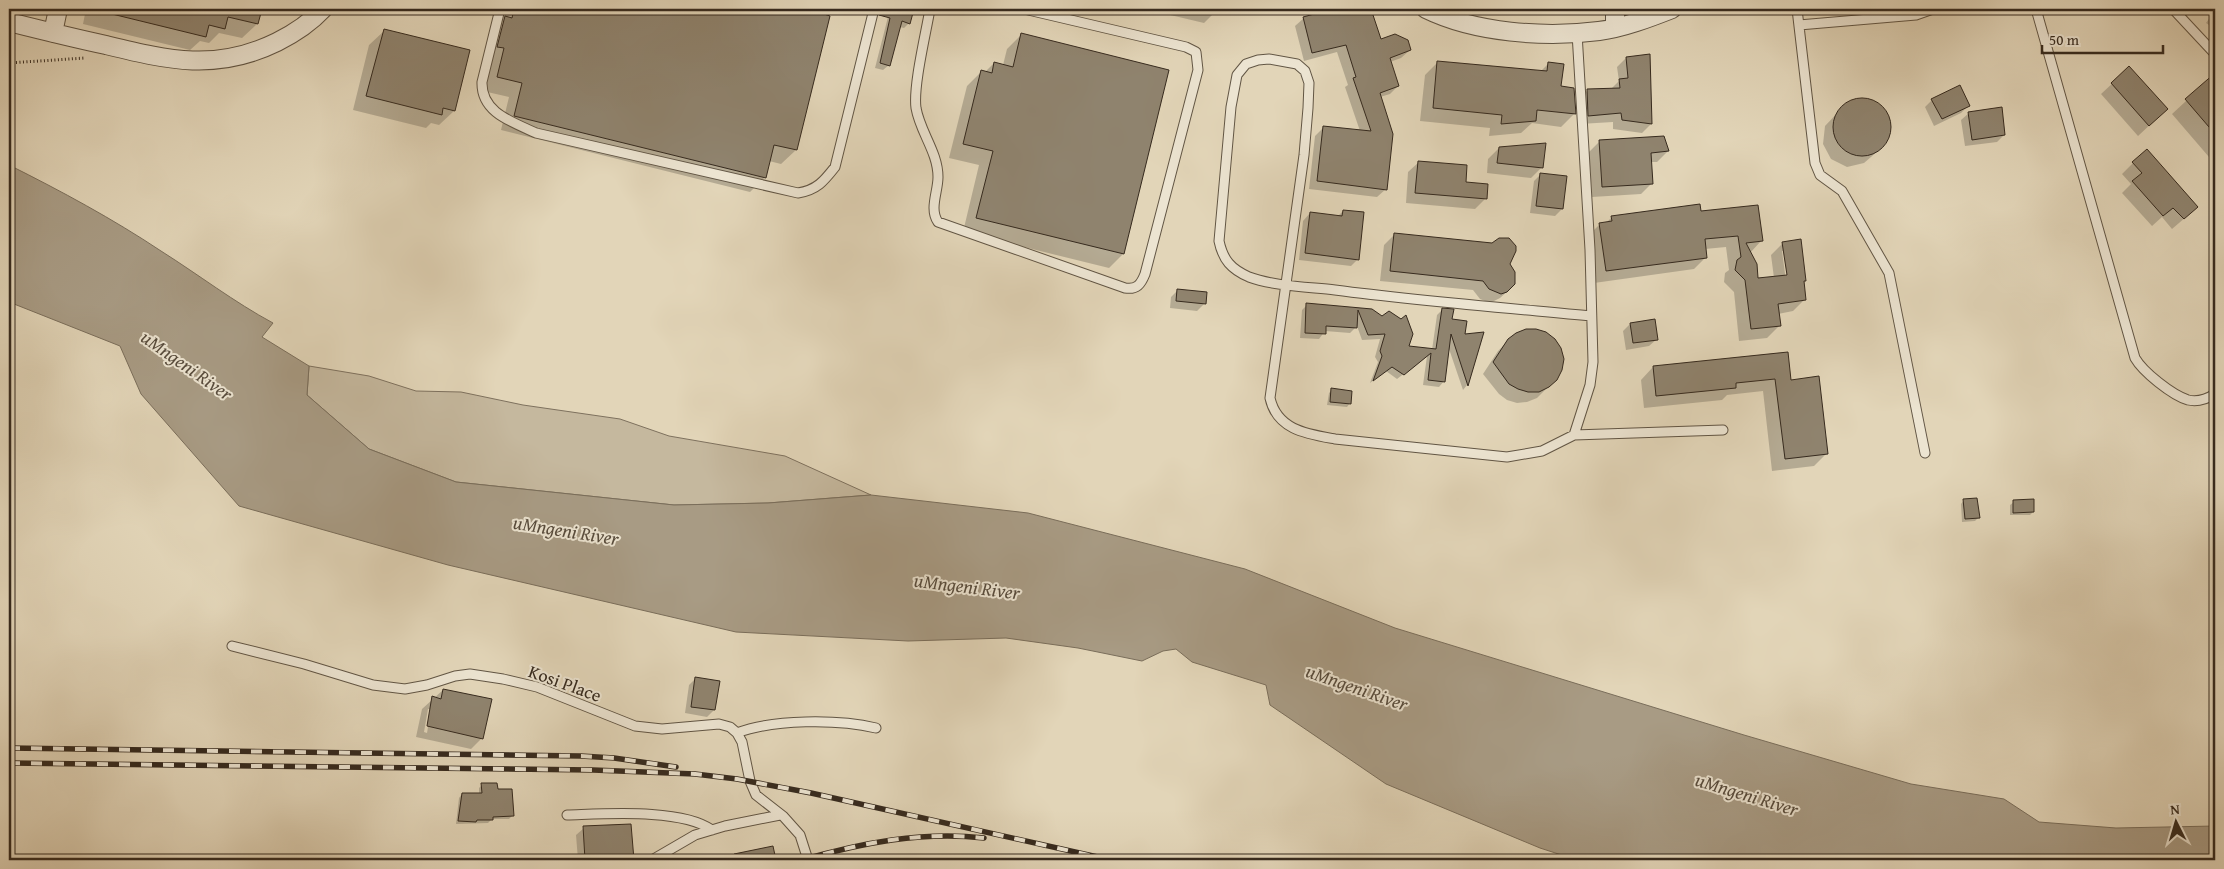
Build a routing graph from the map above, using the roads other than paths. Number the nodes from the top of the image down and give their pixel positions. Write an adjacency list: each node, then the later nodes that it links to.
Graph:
1 (58, 9): 17 (street)
2 (323, 9): 17 (street)
3 (500, 9): 4 (lane)
4 (874, 9)
5 (930, 9): 6 (lane)
6 (1024, 9)
7 (1426, 9): 18 (street)
8 (1615, 9): 16 (street)
9 (1672, 9): 16 (street)
10 (1797, 9): 15 (lane)
11 (1933, 9): 15 (lane)
12 (2036, 9): 22 (lane)
13 (2173, 9): 19 (lane)
14 (9, 22): 17 (street)
15 (1799, 25): 25 (lane)
16 (1615, 27): 18 (street)
17 (53, 33)
18 (1577, 33): 21 (lane)
19 (2215, 54)
20 (1285, 284): 20 (lane); 21 (lane); 24 (lane)
21 (1591, 316): 24 (lane)
22 (2215, 394)
23 (1723, 430): 24 (lane)
24 (1574, 435)
25 (1925, 453)
26 (232, 646): 28 (lane, Kosi Place)
27 (876, 728): 28 (lane)
28 (737, 733): 29 (lane)
29 (780, 814): 31 (lane); 33 (lane)
30 (567, 815): 31 (lane)
31 (712, 830): 32 (lane)
32 (652, 860)
33 (808, 860)

